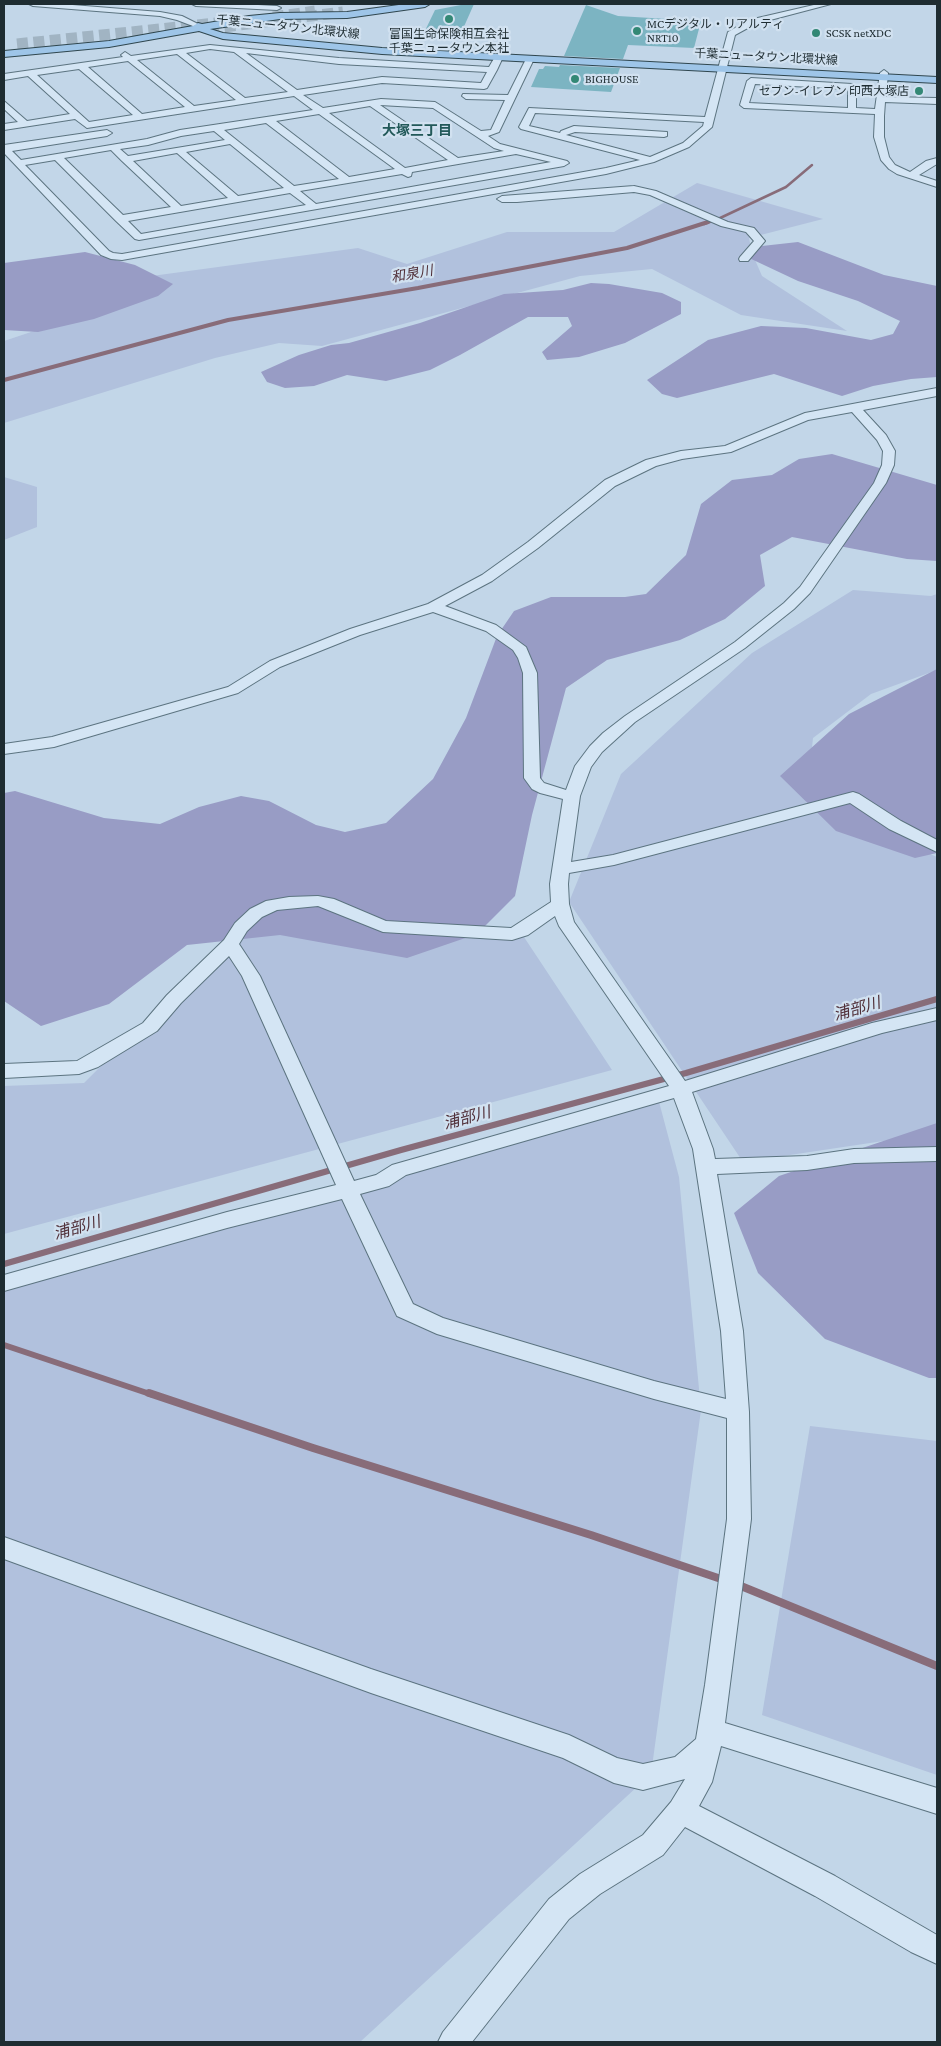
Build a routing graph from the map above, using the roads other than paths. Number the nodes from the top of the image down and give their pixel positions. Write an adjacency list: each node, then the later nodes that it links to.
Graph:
1 (33, 4): 10 (street)
2 (126, 4): 10 (street)
3 (196, 4): 9 (street)
4 (364, 4): 11 (main road)
5 (391, 4): 12 (main road)
6 (425, 4): 13 (main road)
7 (827, 4): 29 (street)
8 (326, 5): 13 (main road)
9 (277, 8)
10 (102, 11): 13 (street)
11 (315, 11)
12 (343, 12)
13 (200, 27): 14 (main road); 21 (main road); 22 (main road, 千葉ニュータウン北環状線)
14 (87, 35)
15 (18, 44): 17 (main road)
16 (47, 45): 18 (main road)
17 (4, 46)
18 (4, 50)
19 (236, 50): 20 (street); 23 (street); 38 (street)
20 (178, 52): 24 (street); 42 (street)
21 (4, 54)
22 (502, 56): 29 (main road, 千葉ニュータウン北環状線); 30 (street)
23 (305, 58): 28 (street); 30 (street)
24 (130, 59): 26 (street); 27 (street); 46 (street)
25 (529, 61): 40 (street)
26 (81, 66): 31 (street); 51 (street)
27 (4, 67)
28 (319, 67)
29 (722, 67): 32 (main road, 千葉ニュータウン北環状線); 54 (street)
30 (492, 70): 37 (street)
31 (30, 73): 35 (street); 50 (street)
32 (884, 75): 33 (main road, 千葉ニュータウン北環状線); 36 (main road, 千葉ニュータウン北環状線); 41 (street)
33 (937, 75)
34 (332, 76): 37 (street)
35 (4, 77)
36 (937, 80)
37 (346, 86): 38 (street)
38 (296, 93): 42 (street); 48 (street)
39 (461, 95): 40 (street)
40 (509, 98): 59 (street)
41 (881, 99): 43 (street); 49 (street)
42 (243, 101): 46 (street)
43 (937, 101)
44 (4, 104): 55 (street)
45 (372, 104): 48 (street); 59 (street); 73 (street)
46 (192, 109): 51 (street)
47 (852, 111): 47 (street); 49 (street)
48 (321, 112): 53 (street); 74 (street)
49 (879, 112): 75 (street)
50 (77, 116): 51 (street); 55 (street)
51 (140, 117)
52 (678, 118): 54 (street); 60 (street); 61 (street)
53 (268, 120): 57 (street); 76 (street)
54 (709, 120): 70 (street)
55 (24, 124): 56 (street)
56 (4, 127)
57 (216, 128): 62 (street); 63 (street)
58 (117, 132): 64 (street)
59 (480, 134): 66 (street)
60 (664, 134): 61 (street); 67 (street)
61 (558, 136): 67 (street)
62 (233, 142): 65 (street); 79 (street)
63 (113, 147): 68 (street); 69 (street)
64 (7, 148): 72 (street)
65 (179, 150): 69 (street); 81 (street)
66 (518, 151): 73 (street); 78 (street)
67 (626, 153): 70 (street)
68 (57, 156): 72 (street); 85 (street)
69 (125, 159): 84 (street)
70 (652, 160): 80 (street)
71 (937, 161): 75 (street)
72 (18, 162): 82 (street)
73 (457, 162): 74 (street)
74 (403, 171): 76 (street); 78 (street)
75 (911, 176): 77 (street)
76 (347, 180): 79 (street)
77 (937, 184)
78 (426, 187): 82 (street); 83 (street)
79 (292, 190): 81 (street); 83 (street)
80 (464, 197): 82 (street); 86 (street)
81 (236, 199): 84 (street)
82 (444, 200)
83 (314, 207): 85 (street)
84 (179, 209): 85 (street)
85 (120, 219)
86 (744, 259)
87 (937, 392): 88 (street)
88 (854, 408): 89 (street); 91 (street)
89 (433, 607): 90 (street); 91 (street)
90 (4, 750)
91 (572, 796): 93 (street)
92 (937, 847): 93 (street)
93 (561, 869): 94 (street)
94 (560, 904): 95 (street); 98 (street)
95 (230, 944): 97 (street); 101 (street)
96 (937, 1014): 98 (street)
97 (4, 1071)
98 (681, 1089): 100 (street); 101 (street)
99 (937, 1154): 100 (street)
100 (706, 1167): 103 (street)
101 (347, 1188): 102 (street); 103 (street)
102 (4, 1283)
103 (738, 1412): 105 (street)
104 (4, 1548): 105 (street)
105 (710, 1738): 106 (street); 107 (street)
106 (937, 1801)
107 (682, 1811): 108 (street); 109 (street)
108 (937, 1950)
109 (453, 2042)

